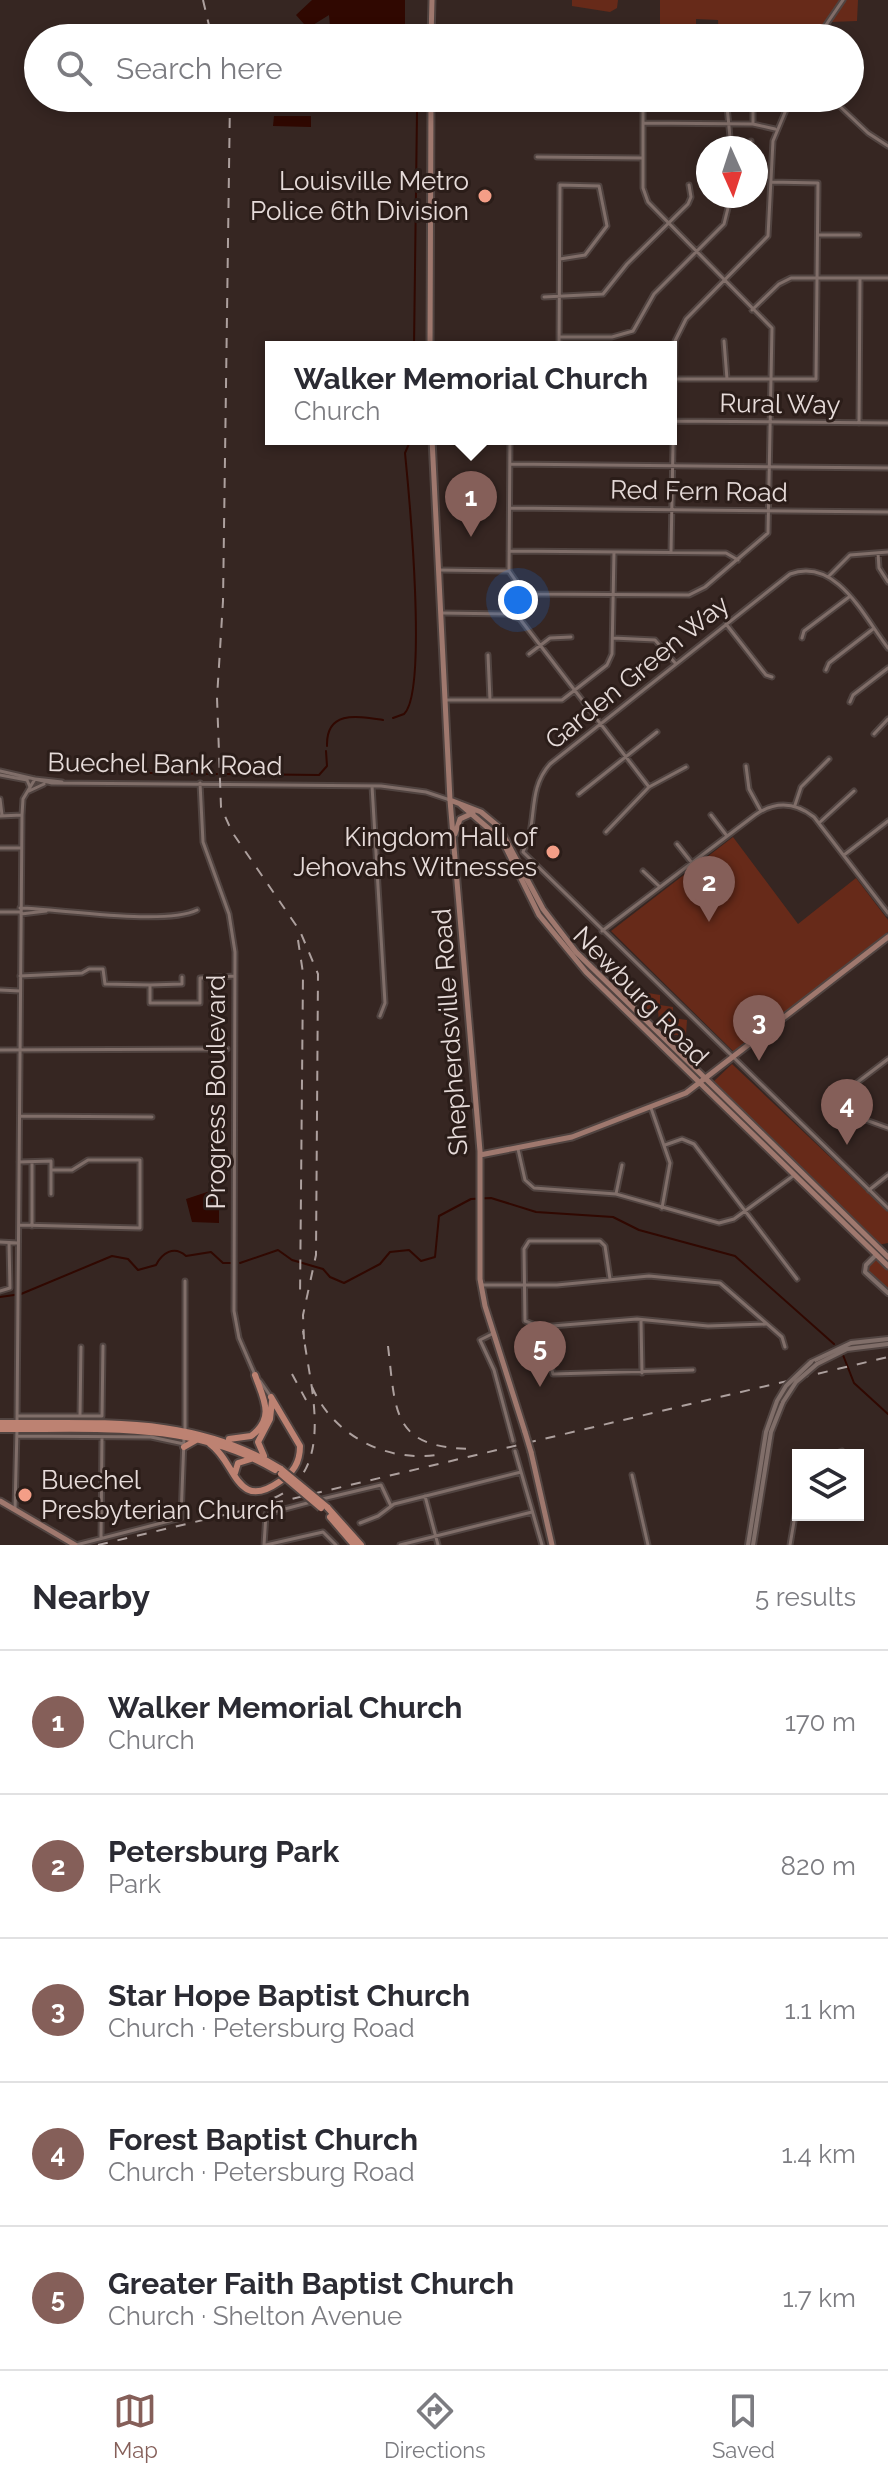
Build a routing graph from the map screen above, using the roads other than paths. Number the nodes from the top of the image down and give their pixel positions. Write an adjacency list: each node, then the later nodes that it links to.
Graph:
1 (432, 0): 3 (main road)
2 (843, 0): 4 (street)
3 (431, 24)
4 (827, 24)
5 (431, 112): 35 (main road)
6 (643, 112): 11 (street)
7 (728, 112): 13 (street)
8 (753, 112): 12 (street)
9 (784, 112): 14 (street)
10 (846, 112): 16 (street)
11 (643, 123): 13 (street); 18 (street)
12 (753, 124): 13 (street); 14 (street)
13 (731, 125): 15 (street)
14 (775, 129): 19 (street)
15 (731, 136)
16 (888, 146)
17 (537, 157): 18 (street)
18 (642, 158): 22 (street)
19 (771, 182): 23 (street); 30 (street)
20 (689, 185): 22 (street)
21 (729, 208): 25 (street)
22 (668, 224): 25 (street); 32 (street)
23 (818, 235): 24 (street); 27 (street)
24 (859, 235)
25 (696, 253): 30 (street); 34 (street)
26 (560, 259): 26 (street); 32 (street)
27 (818, 277): 28 (street); 33 (street); 41 (street)
28 (860, 277): 29 (street); 44 (street)
29 (888, 278)
30 (724, 281): 33 (street); 37 (street)
31 (544, 297): 32 (street)
32 (559, 297): 34 (street)
33 (752, 310): 41 (street)
34 (559, 337): 36 (street)
35 (430, 341)
36 (559, 341)
37 (676, 341)
38 (724, 341): 40 (street)
39 (677, 378): 40 (street)
40 (727, 379): 41 (street)
41 (770, 379): 43 (street)
42 (677, 421): 43 (street, Rural Way)
43 (770, 422): 44 (street, Rural Way); 51 (street)
44 (859, 423): 45 (street, Rural Way)
45 (888, 423)
46 (432, 445): 63 (main road, Shepherdsville Road)
47 (510, 445): 49 (street)
48 (672, 445): 50 (street)
49 (510, 464): 50 (street); 53 (street)
50 (672, 465): 51 (street); 54 (street)
51 (769, 467): 52 (street); 55 (street)
52 (888, 468)
53 (510, 508): 54 (street, Red Fern Road); 57 (street)
54 (672, 509): 55 (street, Red Fern Road); 59 (street)
55 (769, 510): 56 (street, Red Fern Road); 62 (street)
56 (888, 512)
57 (509, 551): 58 (street); 64 (street)
58 (614, 552): 59 (street); 67 (street)
59 (671, 552): 62 (street)
60 (878, 552): 61 (street); 65 (street); 66 (street)
61 (888, 552)
62 (738, 560): 67 (street)
63 (439, 570): 64 (street); 69 (main road, Shepherdsville Road)
64 (509, 571): 67 (street)
65 (829, 576): 68 (street); 70 (street, Garden Green Way)
66 (888, 582)
67 (613, 595): 73 (street)
68 (849, 597): 71 (street); 74 (street)
69 (442, 613): 75 (street); 84 (main road, Shepherdsville Road)
70 (726, 624): 79 (street, Garden Green Way); 82 (street)
71 (873, 629): 76 (street); 81 (street)
72 (571, 637): 75 (street)
73 (613, 638): 79 (street); 83 (street)
74 (802, 638)
75 (541, 645): 77 (street); 83 (street)
76 (888, 648)
77 (529, 654)
78 (488, 655): 85 (street)
79 (676, 664): 88 (street, Garden Green Way)
80 (888, 668): 86 (street)
81 (826, 670)
82 (772, 677)
83 (577, 690): 85 (street); 88 (street)
84 (447, 700): 85 (street); 106 (main road, Shepherdsville Road)
85 (490, 700)
86 (850, 702)
87 (888, 719): 90 (street)
88 (602, 723): 91 (street); 130 (street, Garden Green Way)
89 (657, 732): 91 (street)
90 (874, 734)
91 (626, 756): 101 (street); 104 (street)
92 (829, 759): 108 (street)
93 (746, 766): 109 (street)
94 (686, 767): 101 (street)
95 (0, 773): 96 (street); 102 (street)
96 (35, 779): 97 (street); 98 (street, Buechel Bank Road); 102 (street, Buechel Bank Road)
97 (62, 782): 98 (street, Buechel Bank Road); 99 (street, Buechel Bank Road)
98 (47, 783): 102 (street)
99 (200, 783): 100 (street, Buechel Bank Road); 133 (street, Progress Boulevard)
100 (372, 786): 106 (street, Buechel Bank Road); 138 (street)
101 (649, 787): 116 (street)
102 (28, 790): 111 (street, Buechel Bank Road)
103 (854, 791): 115 (street)
104 (579, 794)
105 (0, 799): 113 (street)
106 (450, 800): 107 (main road, Newburg Road); 118 (main road, Shepherdsville Road)
107 (459, 803): 110 (main road, Newburg Road); 144 (main road, Newburg Road)
108 (795, 806): 109 (street); 115 (street)
109 (761, 811): 117 (street)
110 (473, 813): 118 (main road); 144 (main road, Newburg Road)
111 (22, 815): 113 (street); 121 (street, Buechel Bank Road)
112 (711, 815): 117 (street)
113 (1, 816)
114 (888, 821): 122 (street)
115 (819, 823): 122 (street)
116 (606, 832)
117 (727, 836): 123 (street)
118 (454, 839): 151 (main road, Shepherdsville Road)
119 (677, 844): 123 (street)
120 (0, 848): 121 (street)
121 (21, 848): 127 (street, Buechel Bank Road)
122 (844, 855): 129 (street)
123 (692, 863): 125 (street)
124 (643, 871): 125 (street)
125 (660, 887): 130 (street)
126 (197, 910): 127 (street)
127 (20, 911): 128 (street); 132 (street, Buechel Bank Road)
128 (0, 912)
129 (888, 913)
130 (602, 931): 142 (street)
131 (888, 937): 142 (main road)
132 (20, 976): 135 (street); 137 (street, Buechel Bank Road)
133 (235, 976): 135 (street); 192 (street, Progress Boulevard)
134 (182, 977): 135 (street)
135 (150, 985)
136 (0, 990): 137 (street)
137 (20, 991): 139 (street, Buechel Bank Road)
138 (380, 1016)
139 (19, 1048): 140 (street); 141 (street); 146 (street, Buechel Bank Road)
140 (227, 1049)
141 (0, 1050)
142 (733, 1058): 144 (main road); 158 (street)
143 (888, 1059): 148 (street)
144 (703, 1083): 145 (main road); 156 (main road, Newburg Road)
145 (651, 1108): 149 (street); 150 (main road)
146 (19, 1116): 147 (street); 152 (street, Buechel Bank Road)
147 (152, 1117)
148 (888, 1128)
149 (665, 1145): 161 (street); 163 (street)
150 (518, 1149): 151 (main road); 160 (street)
151 (480, 1155): 176 (main road, Shepherdsville Road)
152 (19, 1162): 153 (street); 164 (street, Buechel Bank Road)
153 (32, 1162): 155 (street); 165 (street)
154 (622, 1165): 160 (street)
155 (51, 1170): 159 (street); 165 (street)
156 (797, 1173): 163 (street); 170 (main road, Newburg Road)
157 (888, 1175): 158 (street)
158 (869, 1190): 162 (street)
159 (51, 1194)
160 (616, 1194): 161 (street)
161 (662, 1208): 163 (street)
162 (888, 1208)
163 (746, 1211): 174 (street)
164 (18, 1225): 165 (street); 168 (street, Buechel Bank Road)
165 (32, 1226)
166 (0, 1242): 167 (street)
167 (9, 1243): 168 (street); 178 (street)
168 (18, 1243): 196 (street, Buechel Bank Road)
169 (888, 1246): 170 (street)
170 (879, 1253): 171 (main road, Newburg Road); 172 (main road, Newburg Road); 179 (street)
171 (888, 1257)
172 (888, 1266)
173 (610, 1279): 177 (street); 177 (street); 180 (street)
174 (797, 1279)
175 (185, 1281): 198 (street)
176 (481, 1285): 177 (street); 185 (main road, Shepherdsville Road)
177 (524, 1285): 184 (street)
178 (0, 1291)
179 (888, 1293)
180 (755, 1312): 182 (street); 183 (street)
181 (642, 1319): 183 (street); 184 (street); 191 (street)
182 (766, 1324): 183 (street); 189 (street)
183 (750, 1325)
184 (540, 1327): 191 (street)
185 (494, 1333): 202 (street, Shepherdsville Road); 227 (main road, Shepherdsville Road, bridge)
186 (888, 1341): 194 (street, bridge); 194 (street, bridge)
187 (103, 1346): 195 (street)
188 (81, 1347): 195 (street)
189 (785, 1347)
190 (693, 1370): 191 (street)
191 (642, 1373)
192 (255, 1375): 193 (street, Progress Boulevard); 200 (main road)
193 (271, 1397): 205 (main road); 208 (main road)
194 (780, 1401): 229 (street)
195 (80, 1416): 196 (street)
196 (17, 1426): 197 (main road); 198 (main road); 199 (street); 213 (street, Buechel Bank Road)
197 (0, 1427)
198 (185, 1432): 200 (main road); 201 (main road); 203 (street)
199 (102, 1437): 203 (street); 218 (street)
200 (218, 1438): 205 (main road)
201 (204, 1440): 203 (main road); 205 (main road); 208 (main road)
202 (513, 1441)
203 (184, 1446): 218 (street)
204 (515, 1451): 206 (street)
205 (264, 1462): 208 (main road); 212 (main road, bridge)
206 (521, 1472): 209 (street); 214 (street)
207 (632, 1475): 228 (street)
208 (235, 1477)
209 (425, 1496): 211 (street); 217 (street)
210 (0, 1501): 213 (main road)
211 (391, 1506): 216 (street); 220 (street)
212 (324, 1508): 222 (main road); 223 (main road)
213 (15, 1509): 219 (main road)
214 (532, 1512): 217 (street); 226 (street)
215 (794, 1521): 230 (street)
216 (360, 1523)
217 (435, 1536): 224 (street); 225 (street)
218 (101, 1538): 219 (street)
219 (76, 1545)
220 (265, 1545): 221 (street)
221 (336, 1545)
222 (354, 1545)
223 (361, 1545)
224 (400, 1545)
225 (438, 1545)
226 (542, 1545)
227 (552, 1545)
228 (648, 1545)
229 (751, 1545)
230 (790, 1545)

